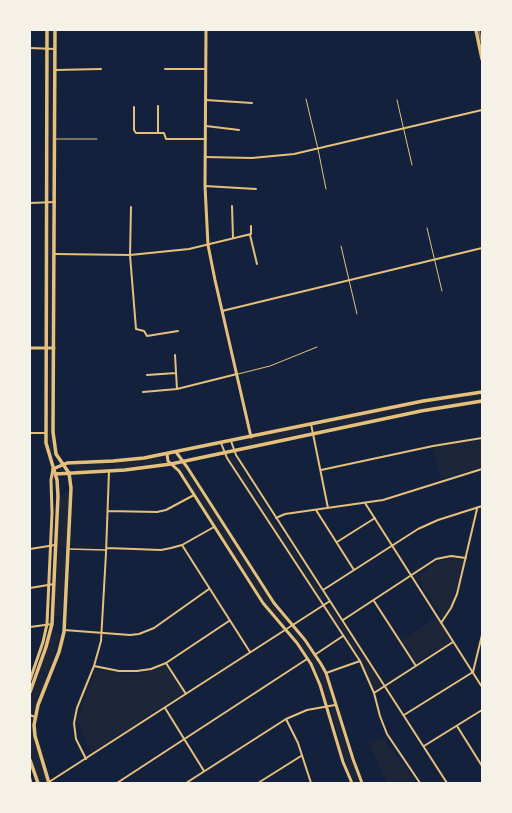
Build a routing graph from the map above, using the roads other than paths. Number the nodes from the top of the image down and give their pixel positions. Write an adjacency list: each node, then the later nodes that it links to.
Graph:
1 (47, 30): 6 (main road)
2 (55, 30): 7 (main road)
3 (206, 30): 12 (street)
4 (476, 30): 8 (main road)
5 (30, 48): 6 (street)
6 (47, 48): 7 (street); 35 (main road)
7 (55, 49): 11 (main road)
8 (482, 59)
9 (101, 69): 11 (street)
10 (165, 69): 12 (street)
11 (55, 70): 24 (main road)
12 (206, 70): 14 (street)
13 (306, 99): 27 (lane)
14 (206, 100): 16 (street); 20 (street)
15 (397, 100): 21 (lane)
16 (252, 102)
17 (158, 106): 23 (street)
18 (134, 107): 23 (street)
19 (482, 110): 21 (street)
20 (206, 126): 22 (street); 26 (street)
21 (404, 128): 27 (street); 29 (lane)
22 (239, 130)
23 (158, 133): 26 (street)
24 (55, 139): 25 (lane); 33 (main road)
25 (97, 139)
26 (206, 139): 28 (street)
27 (318, 149): 28 (street); 32 (lane)
28 (206, 157): 30 (street)
29 (412, 165)
30 (205, 186): 31 (street); 42 (street)
31 (256, 189)
32 (326, 189)
33 (55, 202): 35 (street); 45 (main road)
34 (30, 203): 35 (street)
35 (46, 203): 56 (main road)
36 (232, 206): 41 (street)
37 (131, 207): 46 (street)
38 (251, 226): 40 (street)
39 (427, 228): 47 (lane)
40 (250, 235): 41 (street); 48 (street)
41 (233, 239): 42 (street)
42 (208, 245): 46 (street); 51 (street)
43 (341, 246): 49 (lane)
44 (482, 248): 47 (street)
45 (55, 254): 46 (street); 57 (main road)
46 (130, 254): 53 (street)
47 (435, 260): 49 (street); 50 (lane)
48 (257, 264)
49 (349, 280): 51 (street); 52 (lane)
50 (442, 291)
51 (222, 311): 60 (street)
52 (357, 314)
53 (178, 331)
54 (317, 347): 60 (lane)
55 (30, 348): 56 (street)
56 (47, 348): 57 (street); 68 (main road)
57 (54, 348): 79 (main road)
58 (175, 355): 59 (street)
59 (176, 373): 61 (street); 62 (street)
60 (237, 374): 62 (street); 70 (street)
61 (147, 375)
62 (177, 389): 63 (street)
63 (143, 392)
64 (482, 392): 66 (main road)
65 (482, 401): 69 (main road)
66 (310, 424): 69 (street); 70 (main road)
67 (30, 433): 68 (street)
68 (46, 434): 81 (main road)
69 (313, 434): 74 (main road); 83 (street)
70 (251, 437): 72 (main road)
71 (482, 438): 83 (street)
72 (231, 441): 73 (main road); 74 (street)
73 (221, 443): 75 (main road); 76 (street)
74 (234, 451): 76 (main road); 94 (street)
75 (176, 452): 77 (main road); 78 (street)
76 (224, 453): 78 (main road); 115 (street)
77 (167, 454): 79 (main road); 80 (street)
78 (183, 461): 80 (main road); 121 (street)
79 (62, 464): 81 (main road); 85 (main road)
80 (171, 464): 84 (main road); 87 (street)
81 (53, 469): 86 (main road); 98 (street)
82 (482, 469): 88 (street)
83 (321, 470): 90 (street)
84 (109, 471): 85 (main road); 92 (street)
85 (69, 473): 86 (main road); 103 (main road)
86 (55, 474): 99 (main road)
87 (194, 495): 92 (street); 96 (street)
88 (365, 503): 90 (street); 95 (street)
89 (482, 506): 91 (street)
90 (328, 508): 93 (street)
91 (477, 508): 101 (street); 105 (street)
92 (108, 510): 104 (street)
93 (316, 510): 94 (street); 97 (street)
94 (276, 518): 112 (street)
95 (375, 518): 97 (street); 101 (street)
96 (214, 526): 100 (street); 124 (street)
97 (337, 542): 106 (street)
98 (51, 545): 99 (street); 102 (street); 109 (street)
99 (56, 545): 108 (main road)
100 (182, 545): 104 (street); 111 (street)
101 (392, 545): 106 (street); 107 (street)
102 (30, 549)
103 (68, 549): 104 (street); 123 (main road)
104 (107, 549): 125 (street)
105 (466, 558): 107 (street); 118 (street)
106 (354, 570): 112 (street)
107 (411, 575): 113 (street); 118 (street)
108 (55, 584): 109 (street); 120 (main road)
109 (49, 585): 110 (street); 119 (street)
110 (30, 588)
111 (209, 589): 117 (street); 125 (street)
112 (323, 590): 114 (street)
113 (374, 600): 116 (street); 135 (street)
114 (330, 601): 115 (street); 116 (street)
115 (324, 605): 121 (street); 126 (street)
116 (343, 620): 139 (street)
117 (229, 621): 129 (street); 133 (street)
118 (441, 623): 128 (street)
119 (47, 624): 120 (street); 122 (street); 138 (street)
120 (52, 624): 141 (main road)
121 (292, 625): 124 (street); 130 (street)
122 (30, 627)
123 (64, 630): 125 (street); 150 (main road)
124 (285, 630): 129 (street); 131 (street)
125 (102, 632): 134 (street)
126 (343, 635): 130 (street); 132 (street)
127 (482, 635): 136 (street)
128 (453, 642): 135 (street); 136 (street)
129 (250, 653): 143 (street)
130 (316, 654): 137 (street)
131 (308, 659): 145 (street); 153 (street)
132 (360, 661): 137 (street); 142 (street)
133 (166, 663): 134 (street); 143 (street)
134 (94, 666): 156 (street)
135 (416, 666): 139 (street)
136 (473, 672): 140 (street); 149 (street)
137 (326, 673): 144 (street)
138 (30, 680)
139 (385, 685): 142 (street); 149 (street)
140 (482, 687)
141 (30, 692)
142 (374, 693): 171 (street)
143 (186, 694): 146 (street)
144 (335, 705): 145 (street); 170 (street)
145 (327, 706): 151 (street); 169 (street)
146 (165, 708): 153 (street); 156 (street)
147 (482, 710): 152 (street)
148 (30, 715): 150 (street)
149 (404, 715): 154 (street)
150 (35, 717): 164 (main road)
151 (286, 719): 155 (street); 159 (street)
152 (457, 726): 154 (street); 158 (street)
153 (184, 740): 159 (street); 165 (street)
154 (424, 746): 172 (street)
155 (301, 756): 161 (street); 168 (street)
156 (86, 759): 164 (street)
157 (30, 760): 163 (main road)
158 (482, 766)
159 (204, 771): 166 (street)
160 (30, 779): 162 (street)
161 (263, 782): 167 (street)
162 (32, 783)
163 (38, 783)
164 (49, 783)
165 (117, 783)
166 (186, 783)
167 (258, 783)
168 (311, 783)
169 (352, 783)
170 (362, 783)
171 (420, 783)
172 (448, 783)

